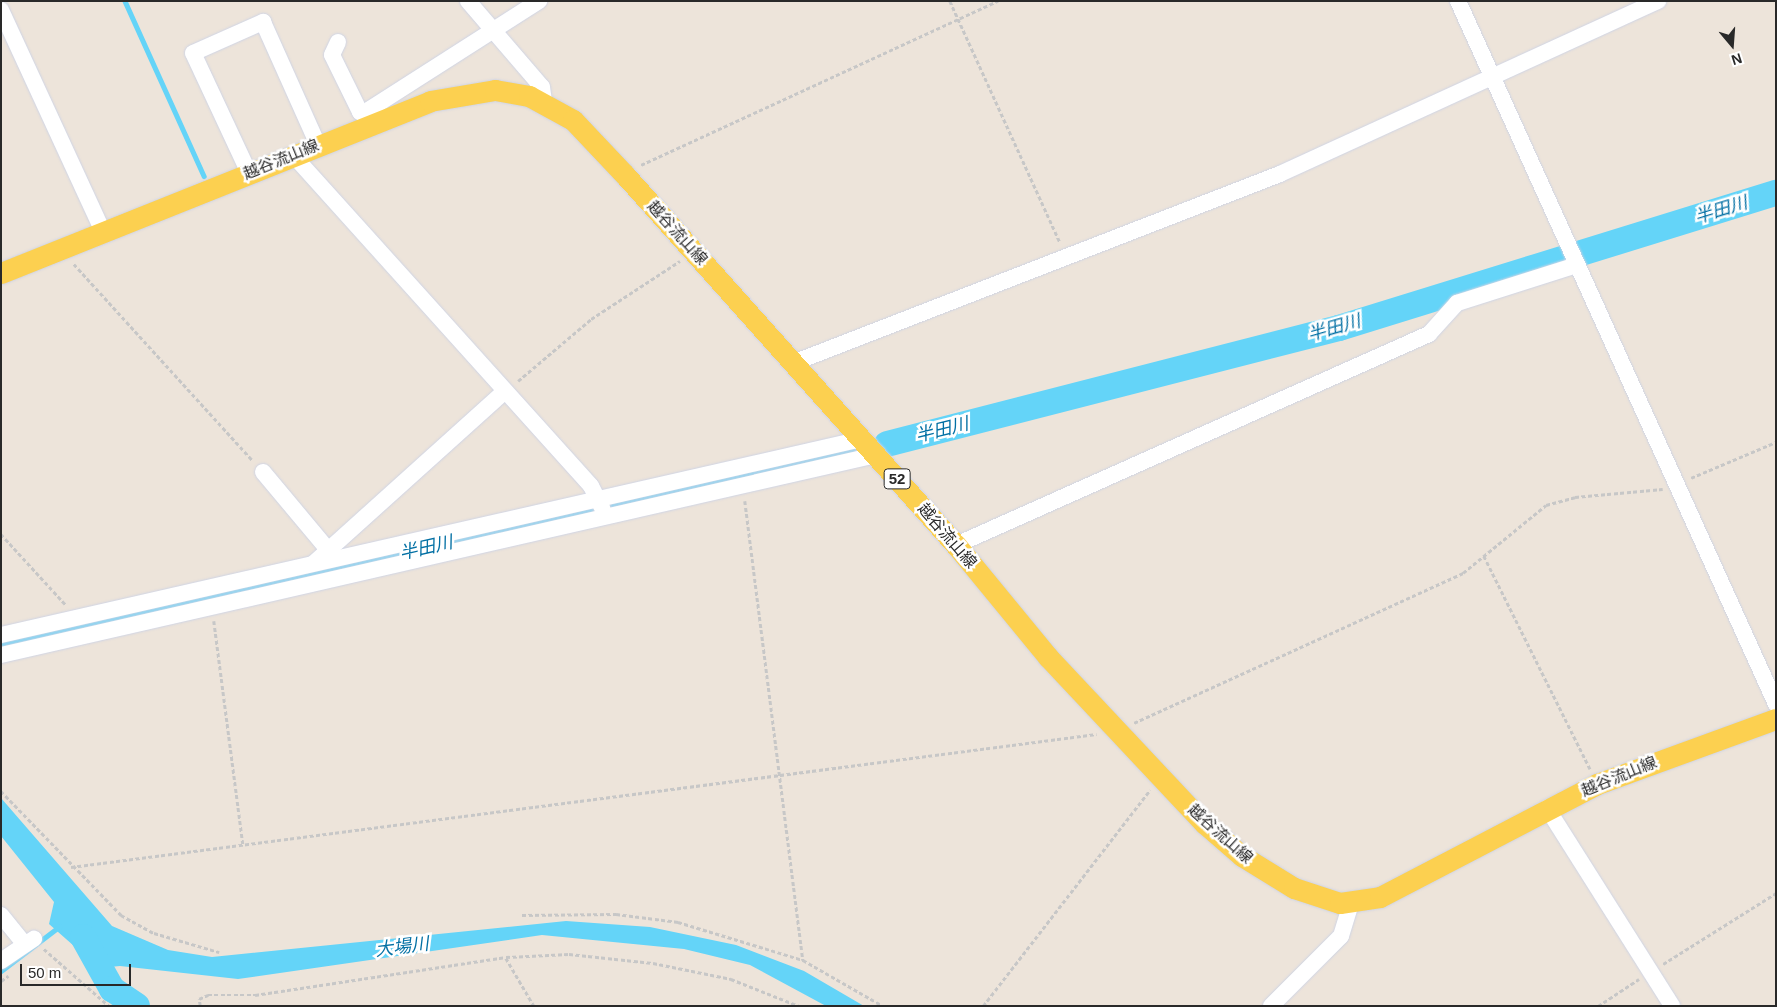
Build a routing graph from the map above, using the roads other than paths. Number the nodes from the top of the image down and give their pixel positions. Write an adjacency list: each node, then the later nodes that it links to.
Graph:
1 (468, 1): 6 (street)
2 (539, 1): 6 (street)
3 (1458, 1): 8 (street)
4 (1658, 1): 8 (street)
5 (1, 10): 14 (street)
6 (492, 32): 9 (street); 10 (street)
7 (338, 42): 10 (street)
8 (1492, 77): 15 (street); 17 (street)
9 (544, 101): 10 (main road, 越谷流山線 / 52); 17 (main road, 越谷流山線 / 52)
10 (371, 118): 11 (main road, 越谷流山線 / 52)
11 (318, 145): 12 (main road, 越谷流山線 / 52); 13 (street)
12 (293, 155): 13 (main road, 越谷流山線 / 52); 18 (street)
13 (249, 173): 14 (main road, 越谷流山線 / 52)
14 (103, 232): 16 (main road, 越谷流山線 / 52)
15 (1574, 259): 23 (street); 27 (street)
16 (1, 273)
17 (793, 363): 19 (main road, 越谷流山線 / 52)
18 (505, 391): 22 (street); 24 (street)
19 (862, 439): 20 (main road, 越谷流山線 / 52); 22 (street)
20 (876, 455): 22 (street); 23 (main road, 越谷流山線 / 52)
21 (263, 472): 24 (street)
22 (602, 509): 24 (street)
23 (956, 546): 30 (main road, 越谷流山線 / 52)
24 (340, 563): 25 (street); 26 (street)
25 (1, 635)
26 (1, 656)
27 (1776, 704)
28 (1776, 719): 29 (main road, 越谷流山線 / 52)
29 (1547, 808): 30 (main road, 越谷流山線 / 52); 34 (street)
30 (1351, 903): 33 (street)
31 (1, 915): 32 (street)
32 (1, 961)
33 (1271, 1006)
34 (1672, 1006)

